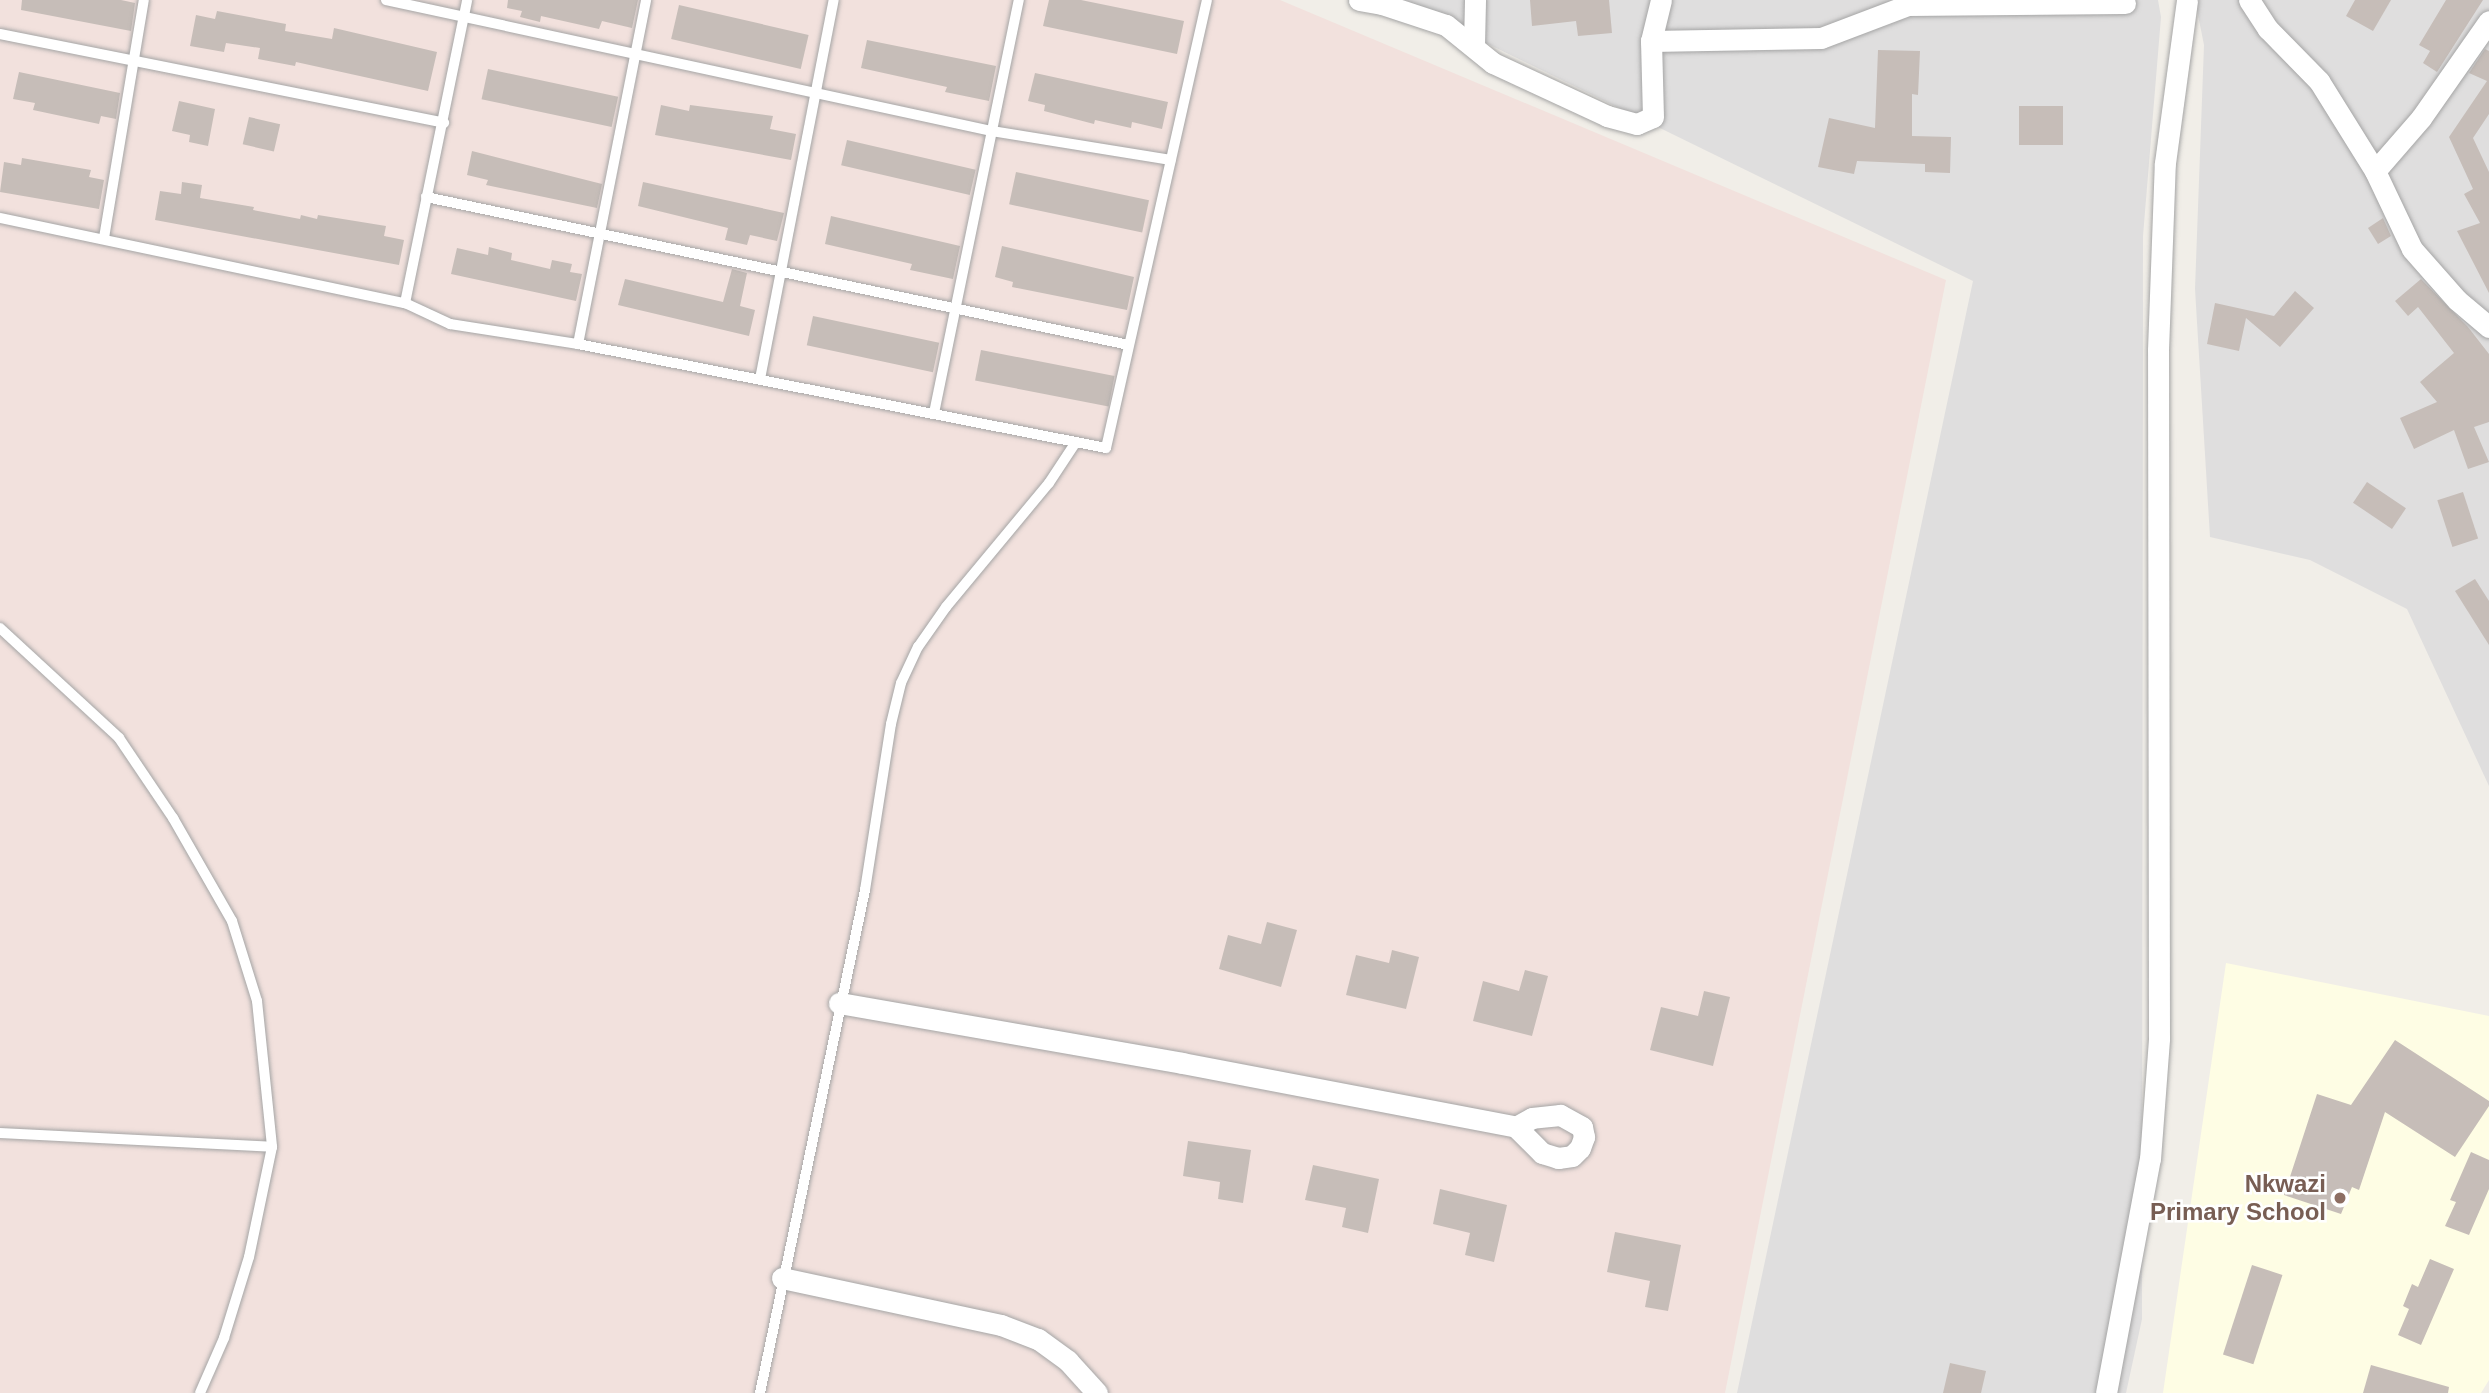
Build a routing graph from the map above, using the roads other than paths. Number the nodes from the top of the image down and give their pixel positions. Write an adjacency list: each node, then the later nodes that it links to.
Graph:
1 (144, 0): 21 (lane)
2 (386, 0): 15 (lane)
3 (467, 0): 15 (lane)
4 (646, 0): 20 (lane)
5 (834, 0): 22 (lane)
6 (1019, 0): 24 (lane)
7 (1207, 0): 25 (lane)
8 (1359, 0): 19 (street)
9 (1475, 0): 19 (street)
10 (1661, 0): 18 (street)
11 (2187, 0): 49 (street)
12 (2249, 0): 26 (street)
13 (1908, 2): 14 (street); 18 (street)
14 (2126, 4)
15 (464, 16): 20 (lane); 23 (lane)
16 (2489, 21): 26 (street)
17 (0, 34): 21 (lane)
18 (1651, 41): 19 (street)
19 (1474, 45)
20 (635, 56): 22 (lane); 29 (lane)
21 (135, 61): 23 (lane); 30 (lane)
22 (816, 90): 24 (lane); 31 (lane)
23 (444, 123): 27 (lane)
24 (992, 131): 25 (lane); 33 (lane)
25 (1171, 160): 36 (lane)
26 (2375, 171): 34 (street)
27 (426, 197): 29 (lane); 32 (lane)
28 (0, 218): 30 (lane)
29 (600, 233): 31 (lane); 35 (lane)
30 (104, 238): 32 (lane)
31 (781, 271): 33 (lane); 37 (lane)
32 (405, 303): 35 (lane)
33 (955, 307): 36 (lane); 38 (lane)
34 (2489, 327)
35 (578, 344): 37 (lane)
36 (1129, 345): 39 (lane)
37 (760, 379): 38 (lane)
38 (934, 413): 39 (lane)
39 (1076, 442): 41 (lane)
40 (0, 628): 44 (lane)
41 (839, 1003): 42 (street); 45 (lane)
42 (1516, 1127)
43 (0, 1133): 44 (lane)
44 (272, 1147): 46 (lane)
45 (782, 1278): 47 (lane); 48 (street)
46 (200, 1393)
47 (760, 1393)
48 (1097, 1393)
49 (2106, 1393)

